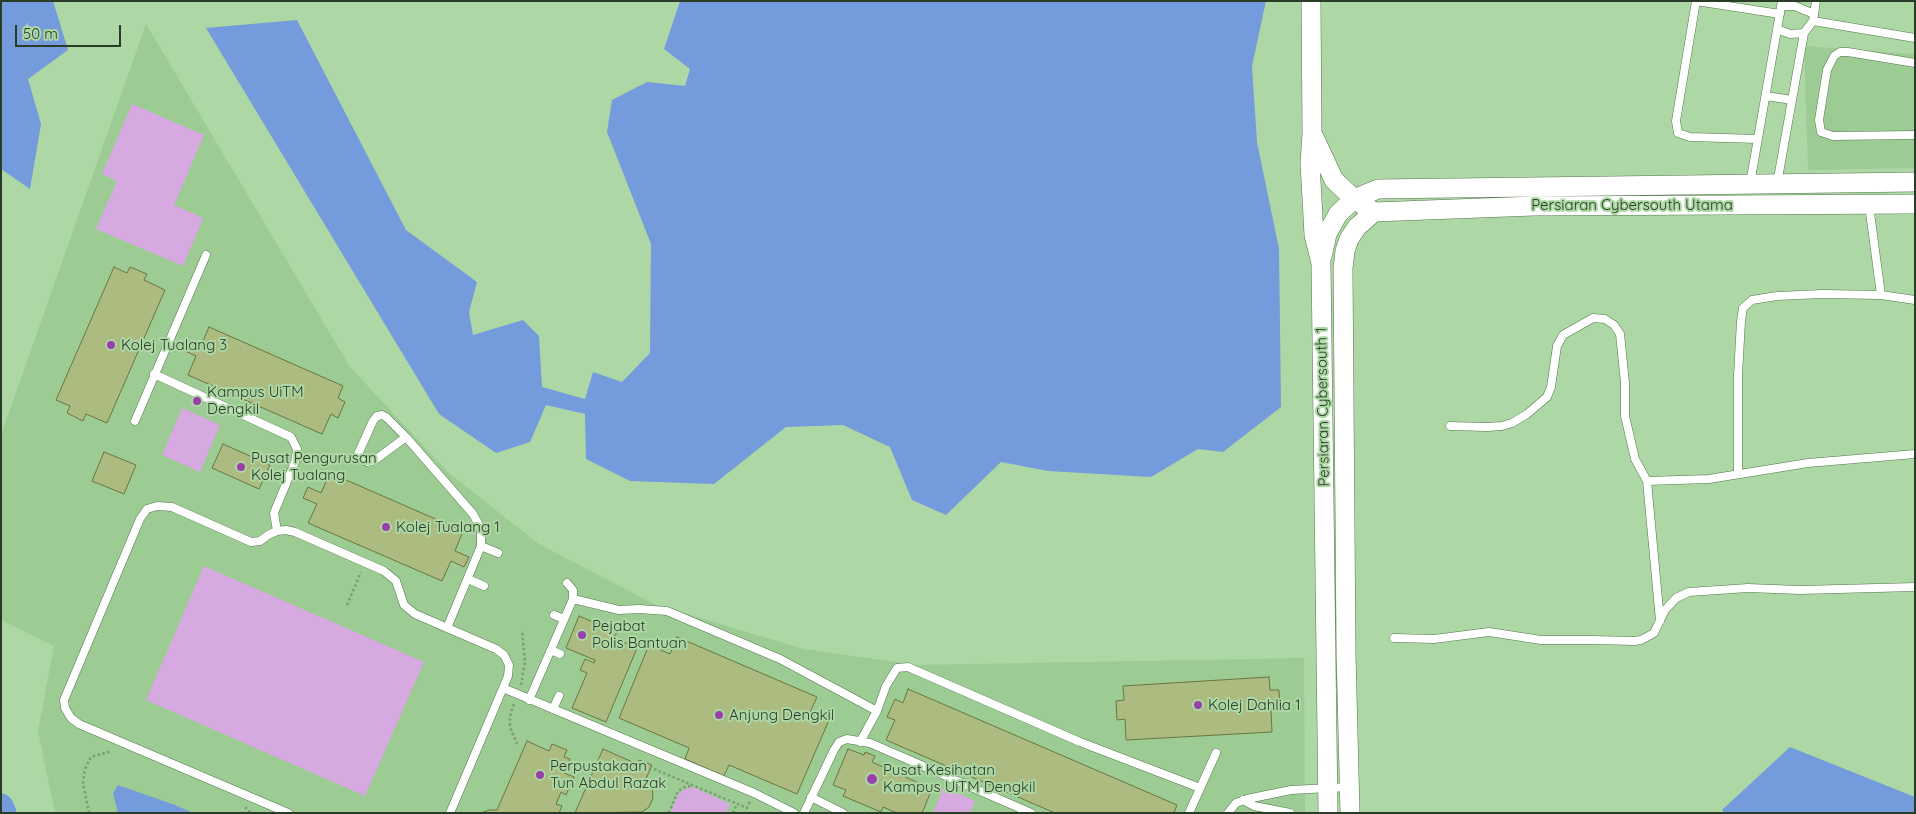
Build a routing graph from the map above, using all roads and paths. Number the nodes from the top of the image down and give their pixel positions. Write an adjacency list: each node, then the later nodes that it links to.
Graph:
1 (1311, 1): 11 (street, Persiaran Cybersouth 1)
2 (1816, 1): 4 (lane)
3 (1781, 7): 4 (lane); 5 (lane); 13 (lane)
4 (1813, 18): 6 (lane); 7 (lane)
5 (1777, 29): 6 (lane); 9 (lane)
6 (1804, 33): 10 (lane)
7 (1915, 38)
8 (1915, 63): 12 (lane)
9 (1766, 96): 10 (lane); 13 (lane)
10 (1792, 100): 16 (lane)
11 (1312, 134): 17 (street); 22 (street, Persiaran Cybersouth 1)
12 (1915, 135)
13 (1758, 139): 15 (lane)
14 (1915, 182): 16 (street, Persiaran Cybersouth Utama)
15 (1750, 184): 16 (street, Persiaran Cybersouth Utama); 17 (street, Persiaran Cybersouth Utama)
16 (1777, 184)
17 (1354, 199): 20 (street); 22 (street, Persiaran Cybersouth Utama)
18 (1869, 204): 19 (street, Persiaran Cybersouth Utama); 20 (street, Persiaran Cybersouth Utama); 23 (lane)
19 (1915, 204)
20 (1374, 212): 60 (street, Persiaran Cybersouth 1)
21 (206, 255): 25 (lane)
22 (1320, 263): 59 (street, Persiaran Cybersouth 1)
23 (1881, 295): 24 (lane); 30 (lane)
24 (1915, 300)
25 (154, 374): 26 (lane); 32 (lane)
26 (135, 421)
27 (1450, 426): 31 (lane)
28 (406, 437): 28 (lane); 33 (lane)
29 (1915, 454): 30 (lane)
30 (1738, 474): 31 (lane)
31 (1647, 481): 44 (lane)
32 (277, 531): 35 (lane); 67 (lane)
33 (481, 546): 34 (lane); 36 (lane)
34 (498, 553)
35 (365, 563): 41 (path); 45 (lane)
36 (468, 579): 38 (lane); 45 (lane)
37 (567, 583): 40 (lane)
38 (484, 586)
39 (1915, 587): 44 (lane)
40 (573, 599): 43 (lane); 53 (lane)
41 (347, 605)
42 (554, 615): 43 (lane)
43 (564, 619): 47 (lane)
44 (1660, 621): 46 (lane)
45 (448, 628): 49 (lane)
46 (1394, 638)
47 (551, 650): 48 (lane); 51 (lane)
48 (560, 654)
49 (503, 688): 51 (lane); 68 (lane)
50 (559, 696): 52 (lane)
51 (529, 700): 52 (lane)
52 (553, 709): 62 (lane)
53 (876, 711): 54 (lane); 61 (lane)
54 (860, 742): 63 (lane); 74 (lane)
55 (115, 751): 66 (path)
56 (1216, 754): 61 (lane)
57 (654, 769): 58 (path)
58 (693, 785): 65 (path); 69 (path)
59 (1328, 787): 60 (lane); 64 (lane); 78 (street, Persiaran Cybersouth 1)
60 (1349, 787): 79 (street, Persiaran Cybersouth 1)
61 (1200, 788): 75 (lane)
62 (754, 793): 65 (path); 71 (lane)
63 (812, 797): 72 (lane); 73 (lane)
64 (1243, 800): 76 (lane); 77 (lane)
65 (737, 804): 70 (path)
66 (89, 813)
67 (288, 813)
68 (450, 813)
69 (668, 813)
70 (733, 813)
71 (794, 813)
72 (804, 813)
73 (843, 813)
74 (1031, 813)
75 (1189, 813)
76 (1228, 813)
77 (1290, 813)
78 (1328, 813)
79 (1350, 813)

